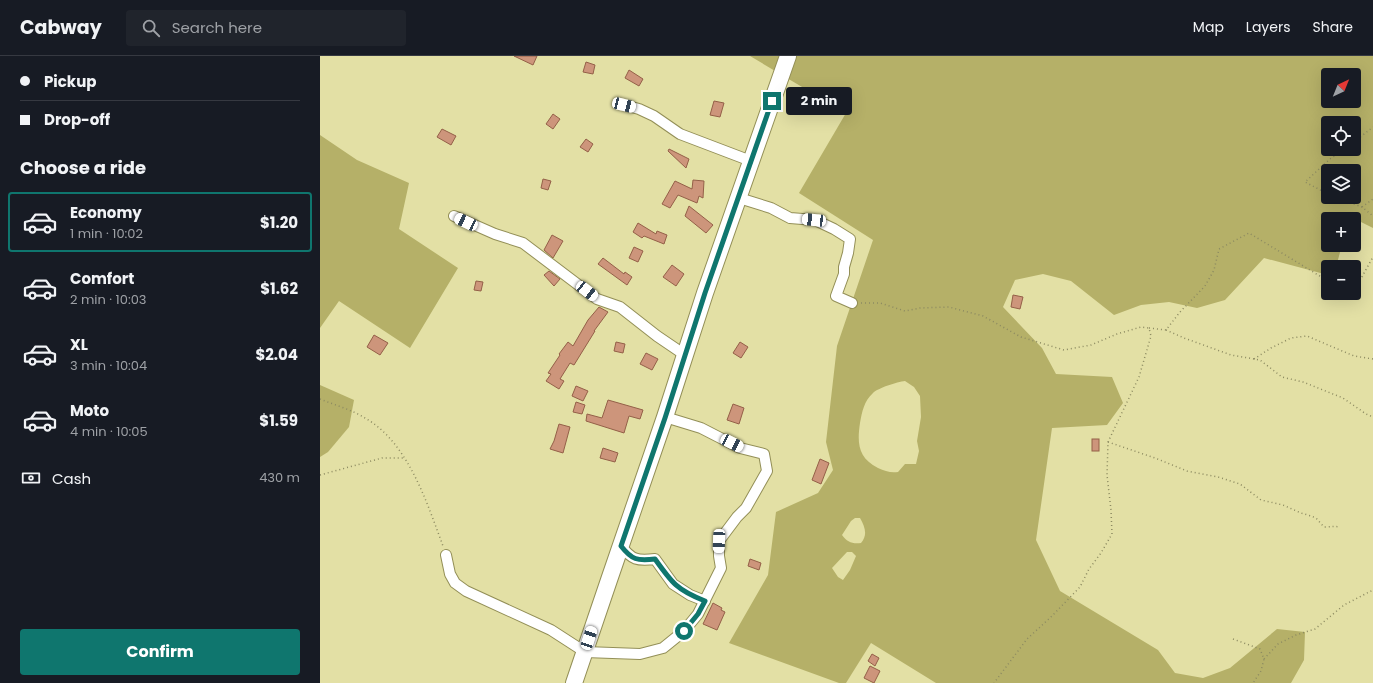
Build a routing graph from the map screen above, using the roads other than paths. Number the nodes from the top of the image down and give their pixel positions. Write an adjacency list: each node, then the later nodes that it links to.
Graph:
1 (788, 56): 3 (main road)
2 (624, 105): 3 (street)
3 (751, 160): 4 (main road)
4 (739, 198): 6 (street); 7 (main road)
5 (454, 216): 7 (street)
6 (852, 303)
7 (685, 355): 8 (main road)
8 (665, 418): 9 (main road); 11 (street)
9 (621, 546): 11 (street); 12 (main road)
10 (446, 555): 12 (street)
11 (705, 601): 12 (street)
12 (584, 652): 13 (main road)
13 (574, 683)

